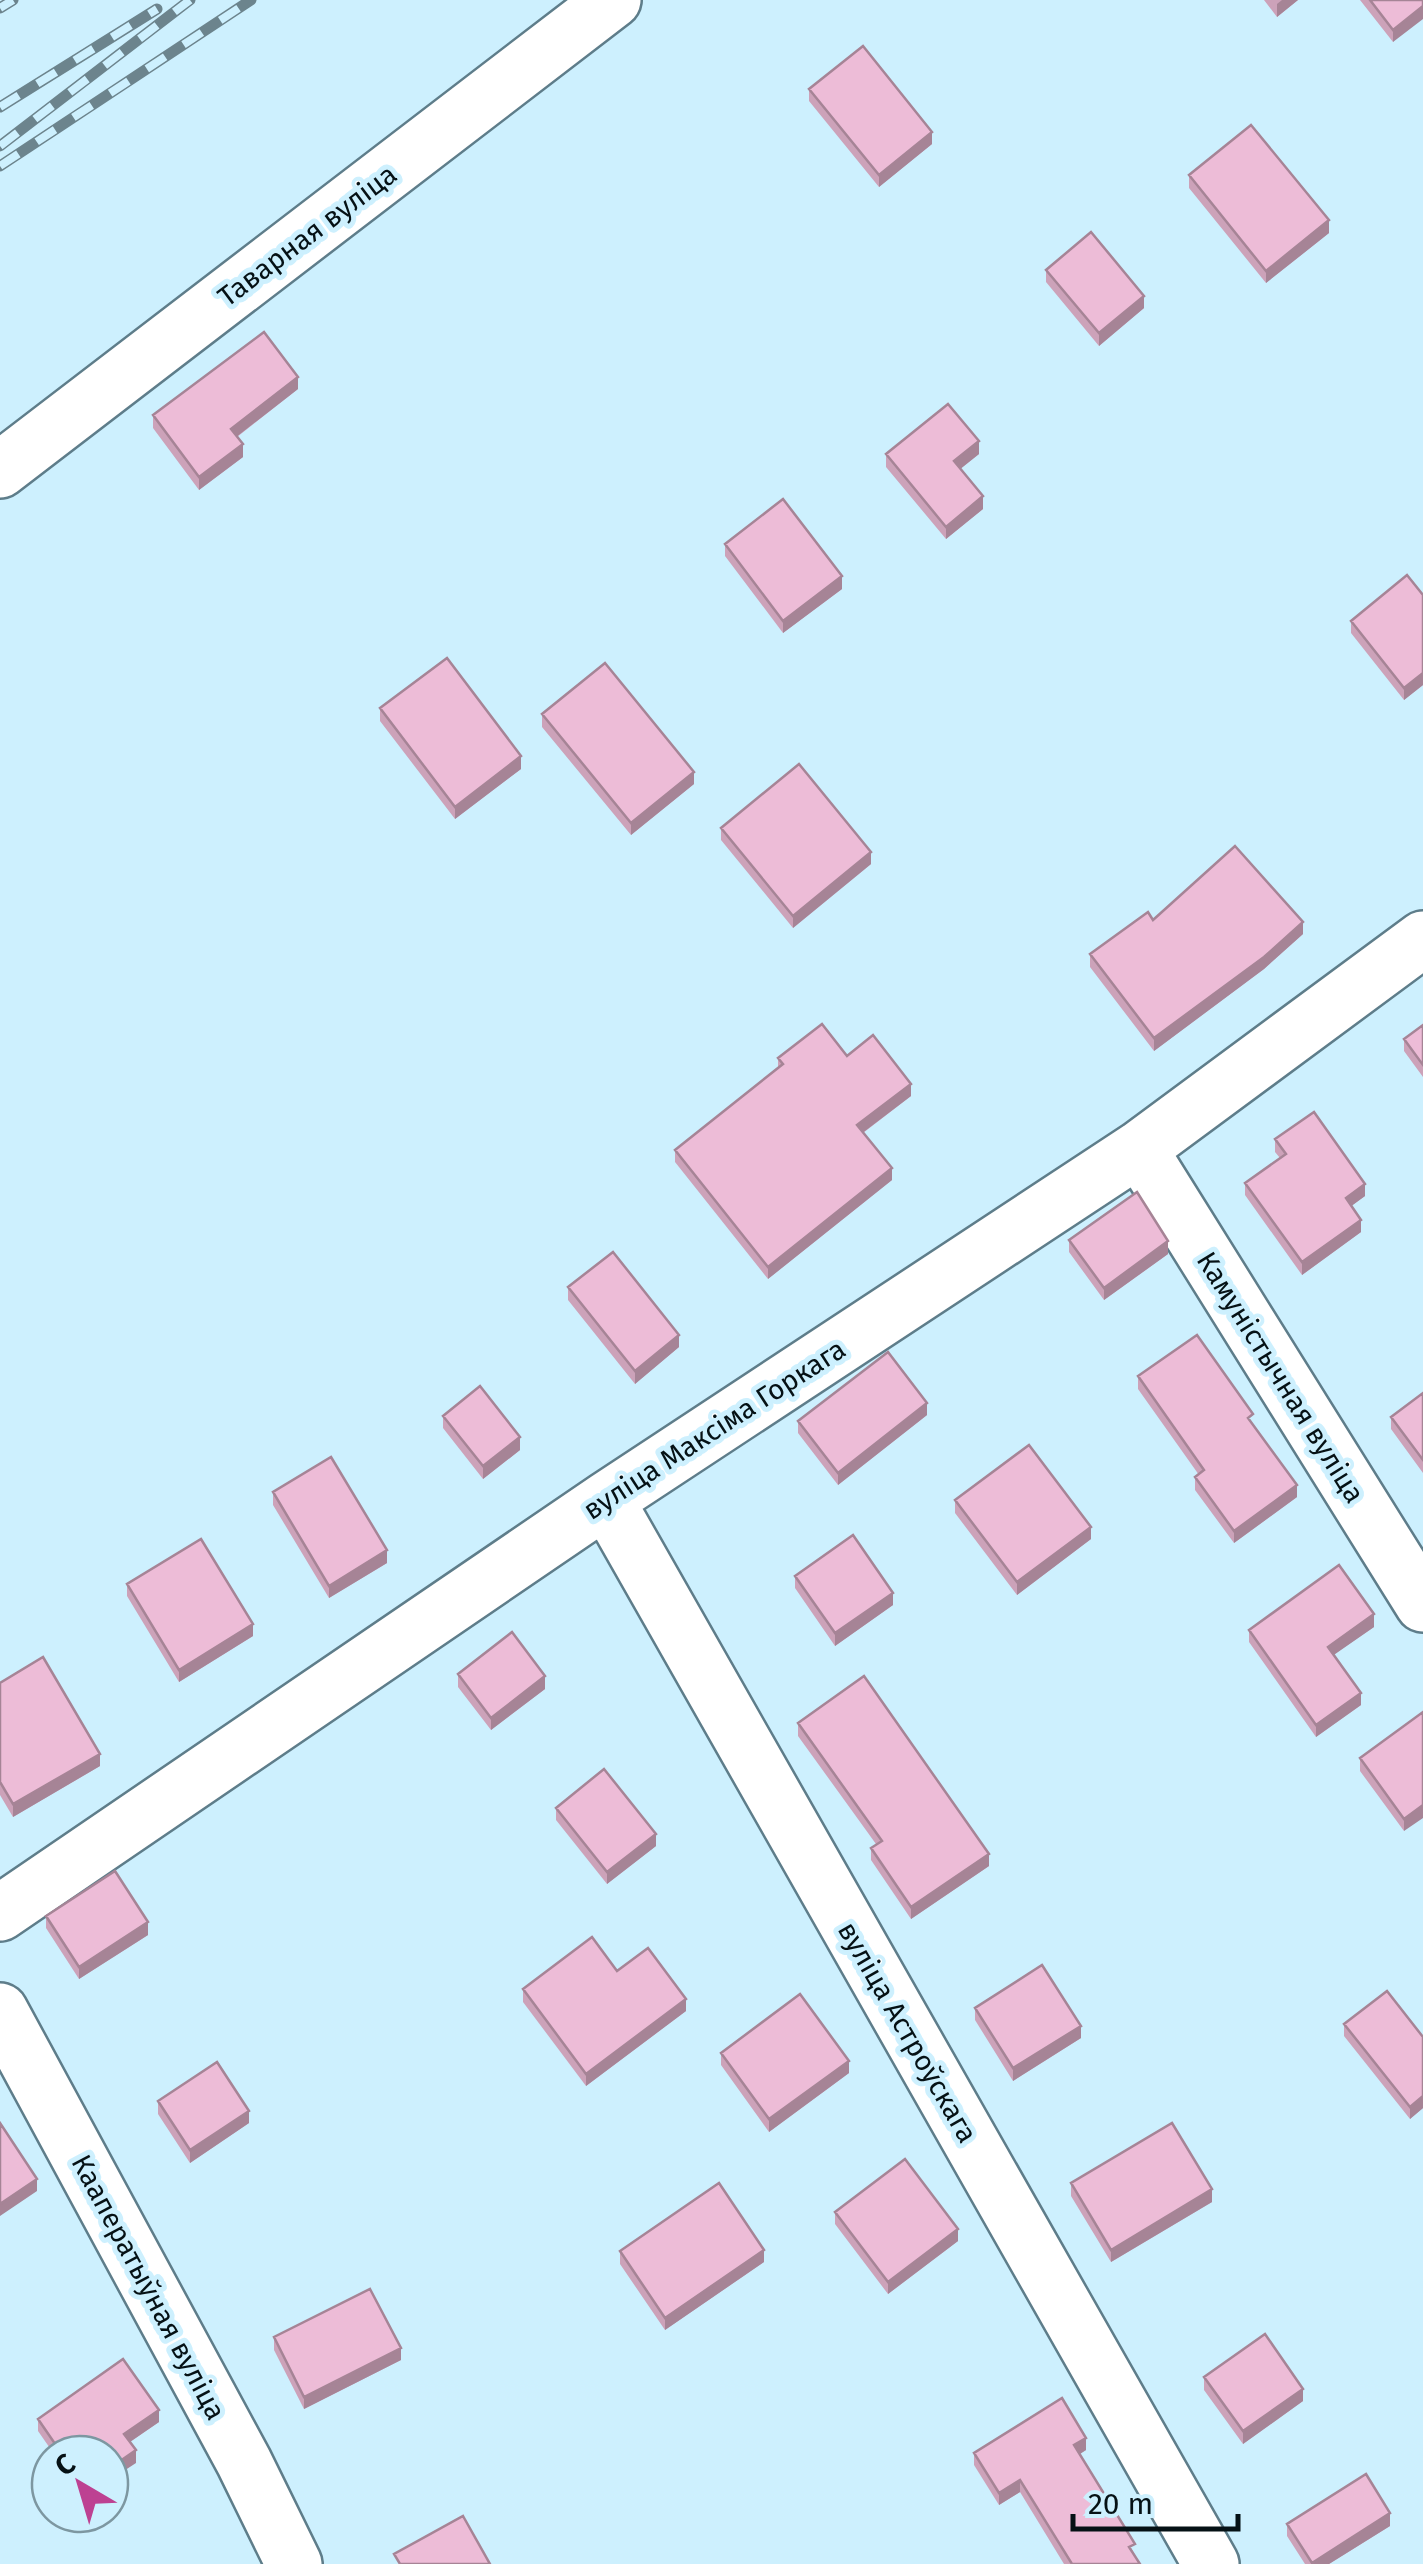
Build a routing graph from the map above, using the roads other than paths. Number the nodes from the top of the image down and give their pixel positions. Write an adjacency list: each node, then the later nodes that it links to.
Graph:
1 (613, 0): 2 (street, Таварная вуліца)
2 (0, 470)
3 (1423, 939): 4 (street, вуліца Максіма Горкага)
4 (1139, 1149): 5 (street, вуліца Максіма Горкага); 6 (street, Камуністычная вуліца)
5 (606, 1500): 7 (street, вуліца Максіма Горкага); 10 (street, вуліца Астроўскага)
6 (1423, 1604)
7 (0, 1912)
8 (0, 2011): 9 (street, Кааператыўная вуліца)
9 (294, 2564)
10 (1210, 2564)

